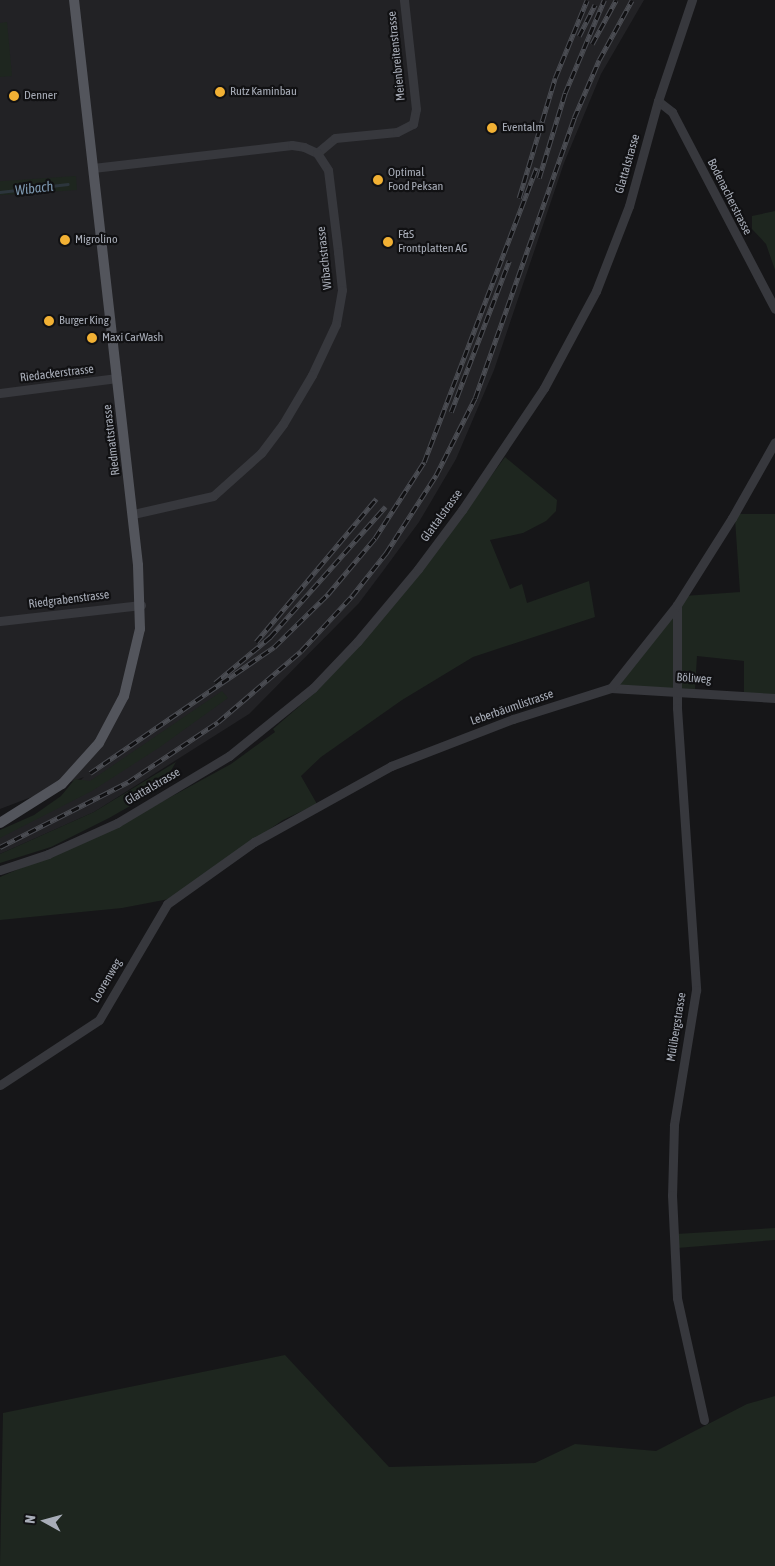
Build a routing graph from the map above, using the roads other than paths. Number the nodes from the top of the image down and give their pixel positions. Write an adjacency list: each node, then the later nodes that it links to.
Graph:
1 (74, 0): 6 (main road, Riedmattstrasse)
2 (404, 0): 5 (street, Meienbreitenstrasse)
3 (692, 0): 4 (street, Glattalstrasse)
4 (658, 101): 7 (street, Bodenacherstrasse); 19 (street, Glattalstrasse)
5 (317, 154): 6 (street); 11 (street, Wibachstrasse)
6 (93, 168): 8 (main road, Riedmattstrasse)
7 (775, 309)
8 (117, 378): 9 (street, Riedackerstrasse); 11 (main road, Riedmattstrasse)
9 (0, 393)
10 (775, 442): 12 (street)
11 (133, 514): 13 (main road, Riedmattstrasse)
12 (677, 604): 15 (street); 16 (street, Mülibergstrasse)
13 (141, 605): 14 (street, Riedgrabenstrasse); 18 (main road, Riedmattstrasse)
14 (0, 621)
15 (611, 688): 16 (street, Böliweg); 20 (street, Leberbäumlistrasse)
16 (678, 690): 17 (street, Böliweg); 22 (street, Mülibergstrasse)
17 (775, 698)
18 (0, 823)
19 (0, 870)
20 (167, 904): 21 (street, Loorenweg)
21 (0, 1085)
22 (704, 1420)

